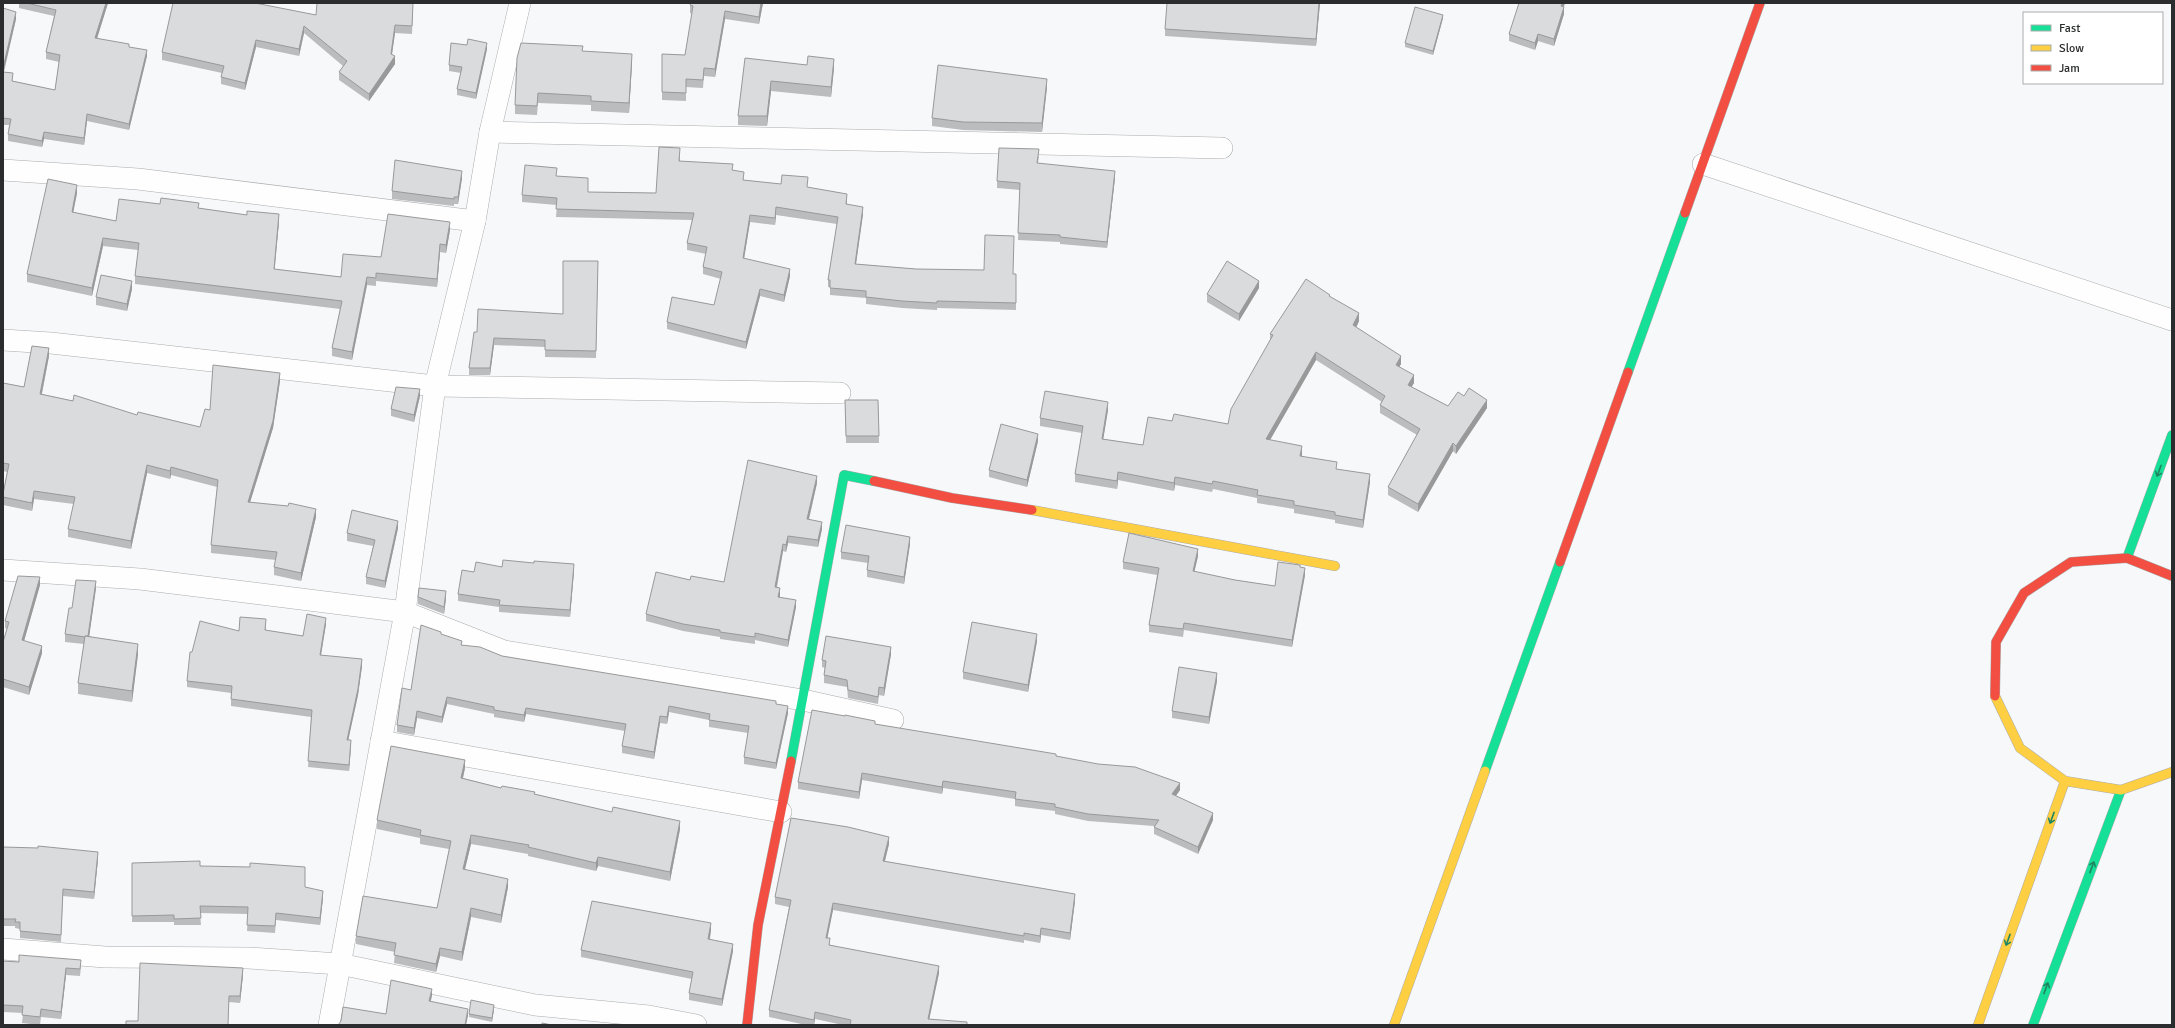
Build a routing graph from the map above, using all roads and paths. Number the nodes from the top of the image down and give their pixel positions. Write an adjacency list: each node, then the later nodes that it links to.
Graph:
1 (520, 3): 3 (street)
2 (1760, 3): 5 (street)
3 (490, 132): 4 (street); 7 (street)
4 (1222, 148)
5 (1703, 164): 8 (street); 30 (street)
6 (3, 170): 7 (street)
7 (475, 221): 10 (street)
8 (2172, 320)
9 (3, 340): 10 (street)
10 (435, 386): 11 (street); 17 (street)
11 (840, 393)
12 (2172, 435): 13 (street, one-way to 13)
13 (2127, 558): 16 (street); 22 (street)
14 (1335, 566): 18 (street)
15 (3, 570): 17 (street)
16 (2172, 576)
17 (405, 612): 18 (street); 20 (street)
18 (803, 700): 19 (street); 24 (street)
19 (893, 720)
20 (381, 740): 24 (street); 26 (street)
21 (2172, 772): 23 (street)
22 (2065, 781): 23 (street); 31 (street, one-way to 31)
23 (2121, 790): 32 (street, one-way to 23)
24 (781, 812): 29 (street)
25 (3, 949): 26 (street)
26 (340, 964): 27 (street); 28 (street)
27 (329, 1025)
28 (696, 1025)
29 (747, 1025)
30 (1394, 1025)
31 (1978, 1025)
32 (2033, 1025)

